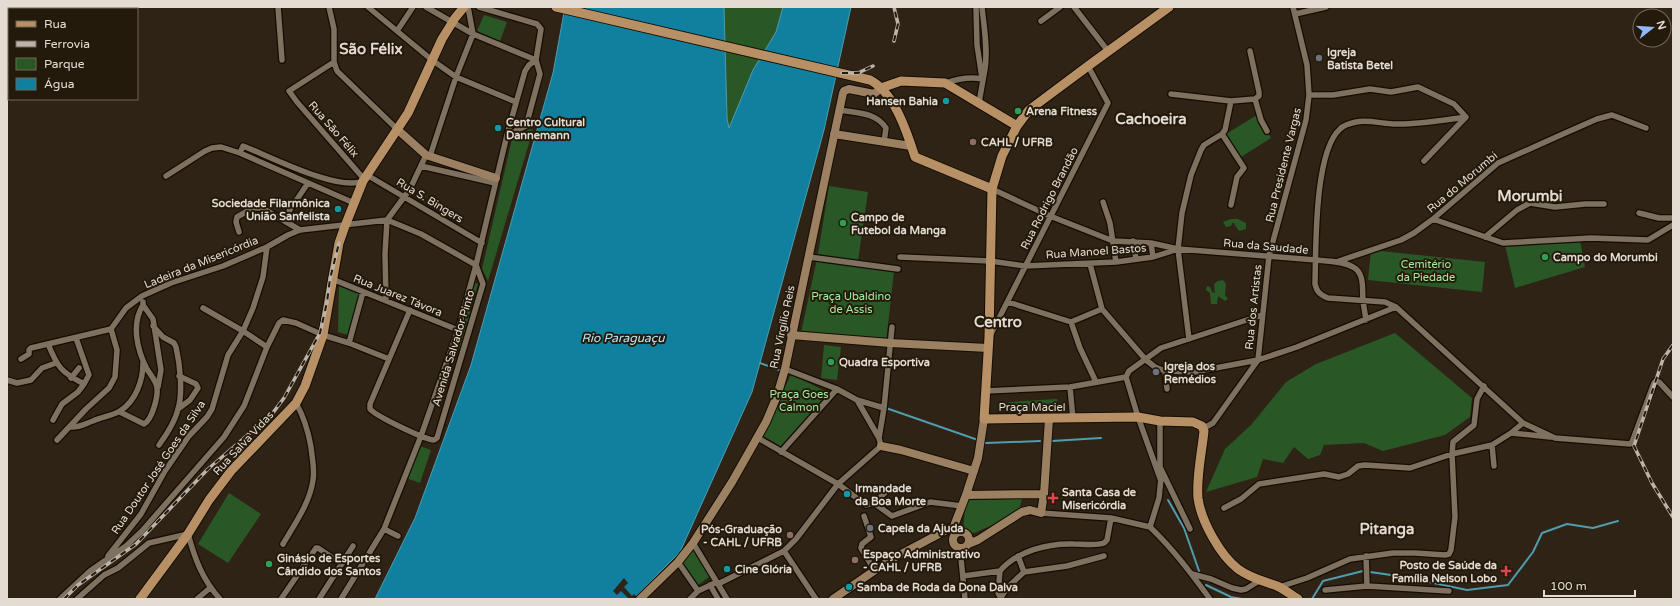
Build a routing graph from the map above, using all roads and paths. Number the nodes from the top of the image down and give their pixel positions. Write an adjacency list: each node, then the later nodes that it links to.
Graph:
1 (278, 7): 26 (street)
2 (329, 7): 29 (street)
3 (368, 7): 20 (street)
4 (413, 7): 20 (street)
5 (426, 7): 19 (street)
6 (464, 7): 19 (main road, Rua Salva Vidas)
7 (468, 7): 21 (street)
8 (479, 7): 28 (street, Avenida Salvador Pinto)
9 (556, 7): 34 (main road)
10 (976, 7): 22 (street)
11 (982, 7): 23 (street)
12 (1060, 7): 18 (street)
13 (1074, 7): 24 (street)
14 (1169, 7): 24 (main road)
15 (1293, 7): 17 (street, Rua Presidente Vargas)
16 (1326, 7): 17 (street)
17 (1295, 14): 36 (street, Rua Presidente Vargas)
18 (1041, 21)
19 (453, 22): 21 (street); 27 (main road, Rua Salva Vidas)
20 (397, 32): 27 (street)
21 (473, 34): 28 (street); 31 (street)
22 (977, 45): 23 (street); 32 (street)
23 (986, 45): 32 (street)
24 (1108, 51): 30 (main road)
25 (1250, 51): 37 (street)
26 (282, 60)
27 (432, 60): 31 (street); 45 (main road, Rua Salva Vidas)
28 (536, 60): 39 (street, Avenida Salvador Pinto); 49 (street, Avenida Salvador Pinto)
29 (334, 62): 45 (street); 61 (street, Rua São Félix)
30 (1088, 66): 43 (main road); 72 (street, Rua Rodrigo Brandão)
31 (456, 77): 39 (street); 53 (street)
32 (982, 79): 33 (street); 40 (street)
33 (945, 83): 34 (main road); 40 (main road)
34 (881, 88): 41 (street, Rua Virgílio Reis); 51 (main road)
35 (1171, 94): 38 (street)
36 (1309, 95): 42 (street); 89 (street, Rua Presidente Vargas)
37 (1255, 99): 38 (street); 46 (street)
38 (1231, 101): 48 (street)
39 (516, 102): 49 (street, Avenida Salvador Pinto)
40 (979, 103): 43 (main road)
41 (840, 110): 47 (street, Rua Virgílio Reis); 50 (street)
42 (1466, 117): 55 (street); 93 (street)
43 (1017, 126): 65 (main road)
44 (1646, 128): 74 (street, Rua do Morumbi)
45 (398, 130): 53 (street); 61 (main road, Rua Salva Vidas)
46 (1267, 131)
47 (834, 134): 50 (street); 90 (street, Rua Virgílio Reis)
48 (1222, 134): 70 (street); 87 (street)
49 (507, 135): 62 (street, Avenida Salvador Pinto)
50 (884, 142): 51 (street)
51 (912, 146): 65 (main road)
52 (240, 153): 54 (street); 57 (street); 59 (street)
53 (428, 156): 56 (street); 58 (street)
54 (279, 160): 57 (street); 60 (street)
55 (1424, 161)
56 (421, 166): 58 (street); 66 (street)
57 (276, 168): 63 (street)
58 (470, 173): 62 (street)
59 (166, 176)
60 (318, 177): 61 (street); 64 (street)
61 (365, 178): 66 (street, Rua S. Bingers); 68 (main road, Rua Salva Vidas)
62 (496, 181): 84 (street, Avenida Salvador Pinto)
63 (308, 183): 64 (street); 75 (street)
64 (315, 185): 68 (street)
65 (992, 189): 72 (street); 94 (main road)
66 (404, 196): 76 (street); 84 (street, Rua S. Bingers)
67 (1103, 202): 82 (street)
68 (354, 203): 78 (main road, Rua Salva Vidas)
69 (1604, 204): 81 (street)
70 (1231, 205)
71 (1639, 213): 73 (street)
72 (1050, 216): 82 (street); 99 (street, Rua Rodrigo Brandão)
73 (1673, 218)
74 (1433, 219): 81 (street); 96 (street, Rua do Morumbi)
75 (283, 220): 79 (street); 80 (street)
76 (387, 220): 78 (street, Ladeira da Misericórdia); 98 (street); 104 (street)
77 (1673, 225): 81 (street)
78 (345, 226): 79 (street, Ladeira da Misericórdia); 101 (main road, Rua Salva Vidas)
79 (300, 230): 86 (street, Ladeira da Misericórdia)
80 (239, 232)
81 (1485, 237)
82 (1113, 241): 83 (street); 95 (street)
83 (1133, 242): 85 (street); 92 (street)
84 (482, 243): 98 (street, Avenida Salvador Pinto)
85 (1152, 243): 87 (street); 91 (street)
86 (267, 247): 103 (street, Ladeira da Misericórdia); 119 (street, Rua Doutor José Goes da Silva)
87 (1178, 249): 89 (street, Rua da Saudade); 91 (street, Rua Manoel Bastos); 124 (street)
88 (900, 256): 94 (street, Rua Manoel Bastos)
89 (1269, 256): 93 (street, Rua da Saudade); 112 (street, Rua dos Artistas)
90 (808, 257): 100 (street); 121 (street, Rua Virgílio Reis)
91 (1153, 257): 92 (street, Rua Manoel Bastos)
92 (1136, 260): 95 (street, Rua Manoel Bastos)
93 (1316, 260): 96 (street, Rua da Saudade); 105 (street)
94 (990, 261): 99 (street, Rua Manoel Bastos); 122 (main road)
95 (1116, 262): 97 (street, Rua Manoel Bastos)
96 (1336, 262): 105 (street, Rua da Saudade)
97 (1090, 264): 99 (street, Rua Manoel Bastos); 110 (street)
98 (476, 265): 118 (street, Avenida Salvador Pinto); 131 (street, Avenida Salvador Pinto)
99 (1026, 266): 106 (street, Rua Rodrigo Brandão)
100 (898, 269)
101 (332, 279): 102 (street, Rua Juarez Távora); 120 (main road, Rua Salva Vidas)
102 (363, 292): 104 (street, Rua Juarez Távora); 125 (street)
103 (142, 296): 107 (street); 117 (street, Ladeira da Misericórdia)
104 (386, 300): 111 (street, Rua Juarez Távora)
105 (1363, 301): 108 (street); 113 (street)
106 (1008, 302): 114 (street); 122 (street, Rua Rodrigo Brandão)
107 (143, 305): 115 (street); 133 (street)
108 (1396, 307): 113 (street); 147 (street)
109 (204, 308): 119 (street)
110 (1102, 309): 114 (street); 135 (street)
111 (410, 310): 118 (street, Rua Juarez Távora); 134 (street)
112 (1262, 315): 124 (street); 136 (street, Rua dos Artistas)
113 (1366, 320): 136 (street)
114 (1071, 322): 145 (street)
115 (153, 326): 141 (street); 148 (street)
116 (892, 327): 126 (street)
117 (111, 330): 123 (street); 166 (street)
118 (458, 330): 130 (street, Avenida Salvador Pinto)
119 (243, 331): 128 (street); 207 (street, Rua Doutor José Goes da Silva)
120 (323, 335): 125 (street); 128 (street); 155 (main road, Rua Salva Vidas)
121 (791, 335): 126 (street); 139 (street, Rua Virgílio Reis)
122 (989, 337): 129 (main road)
123 (76, 338): 127 (street); 146 (street)
124 (1189, 339): 135 (street)
125 (349, 343): 134 (street)
126 (890, 343): 129 (street); 156 (street)
127 (48, 344): 132 (street); 137 (street)
128 (267, 347): 207 (street)
129 (988, 348): 152 (main road)
130 (450, 352): 131 (street); 169 (street, Avenida Salvador Pinto)
131 (461, 356): 169 (street, Avenida Salvador Pinto)
132 (21, 359)
133 (143, 359): 148 (street); 158 (street)
134 (389, 359): 169 (street)
135 (1146, 360): 140 (street); 142 (street)
136 (1258, 360): 140 (street); 167 (street)
137 (56, 363): 143 (street); 144 (street)
138 (79, 368): 143 (street)
139 (785, 369): 151 (street); 170 (street, Rua Virgílio Reis)
140 (1165, 371): 150 (street)
141 (179, 376): 157 (street); 157 (street)
142 (1126, 377): 145 (street, Praça Maciel); 159 (street)
143 (71, 378): 146 (street)
144 (7, 380)
145 (1096, 382): 149 (street, Praça Maciel)
146 (84, 384): 163 (street)
147 (1484, 386): 165 (street); 177 (street)
148 (158, 387): 158 (street)
149 (1070, 387): 152 (street, Praça Maciel); 162 (street, Praça Maciel)
150 (1168, 388)
151 (837, 389): 154 (street); 176 (street)
152 (985, 391): 160 (main road, Praça Maciel)
153 (1673, 397): 171 (street)
154 (857, 400): 156 (street); 173 (street)
155 (296, 403): 196 (main road, Rua Salva Vidas); 199 (street)
156 (884, 408): 173 (street)
157 (178, 409): 174 (street)
158 (120, 412): 166 (street)
159 (1138, 417): 162 (main road, Praça Maciel); 164 (main road, Praça Maciel); 181 (street)
160 (984, 419): 161 (main road, Praça Maciel); 180 (street)
161 (1049, 419): 162 (main road, Praça Maciel); 184 (street)
162 (1073, 419)
163 (53, 420)
164 (1160, 421): 167 (main road, Praça Maciel); 179 (street)
165 (1523, 423): 168 (street); 171 (street)
166 (70, 427): 172 (street)
167 (1204, 428): 215 (main road)
168 (1511, 434): 171 (street); 175 (street)
169 (421, 436): 193 (street, Avenida Salvador Pinto)
170 (758, 438): 176 (street); 198 (street, Rua Virgílio Reis)
171 (1555, 438)
172 (58, 440)
173 (880, 442): 180 (street); 182 (street)
174 (159, 445)
175 (1492, 445): 177 (street); 178 (street)
176 (781, 452): 182 (street)
177 (1452, 454): 188 (street); 206 (street)
178 (1494, 466)
179 (1160, 467): 181 (street); 195 (street)
180 (974, 471): 185 (street)
181 (1161, 481): 192 (street)
182 (838, 484): 186 (street); 203 (street)
183 (889, 489): 186 (street)
184 (1044, 494): 185 (street); 189 (street)
185 (966, 495): 187 (street)
186 (872, 504): 187 (street)
187 (962, 506): 194 (street)
188 (1224, 508)
189 (1041, 513): 191 (street); 200 (street)
190 (864, 516): 210 (street)
191 (1111, 518): 192 (street); 204 (street)
192 (1150, 527): 213 (street)
193 (384, 529): 197 (street); 233 (street, Avenida Salvador Pinto)
194 (957, 529): 200 (street); 202 (street); 210 (street)
195 (1190, 529)
196 (188, 534): 220 (street); 227 (street); 228 (main road, Rua Salva Vidas)
197 (398, 536)
198 (693, 543): 208 (street, Rua Virgílio Reis); 216 (street)
199 (283, 544)
200 (968, 544): 202 (street)
201 (354, 546): 209 (street)
202 (960, 548): 214 (street)
203 (784, 551): 216 (street); 238 (street)
204 (1018, 556): 211 (street); 212 (street)
205 (1104, 556): 212 (street)
206 (1366, 556): 218 (street); 219 (street)
207 (104, 560): 226 (street)
208 (678, 562): 222 (street); 234 (street, Rua Virgílio Reis)
209 (342, 564): 231 (street); 232 (street)
210 (875, 571): 239 (street)
211 (1000, 572): 214 (street); 224 (street)
212 (1024, 572): 224 (street)
213 (1192, 574): 215 (street); 241 (street)
214 (963, 576): 240 (street)
215 (1259, 581): 219 (main road)
216 (718, 583): 217 (street); 237 (street)
217 (710, 585): 222 (street); 236 (street)
218 (1367, 586): 221 (street); 223 (street)
219 (1278, 587): 225 (main road)
220 (210, 588): 229 (street); 230 (street)
221 (1325, 590)
222 (698, 591): 235 (street)
223 (1449, 591)
224 (1001, 598)
225 (1296, 598)
226 (60, 599)
227 (77, 599)
228 (140, 599)
229 (197, 599)
230 (220, 599)
231 (280, 599)
232 (319, 599)
233 (341, 599)
234 (640, 599)
235 (690, 599)
236 (718, 599)
237 (727, 599)
238 (816, 599)
239 (833, 599)
240 (965, 599)
241 (1210, 599)

